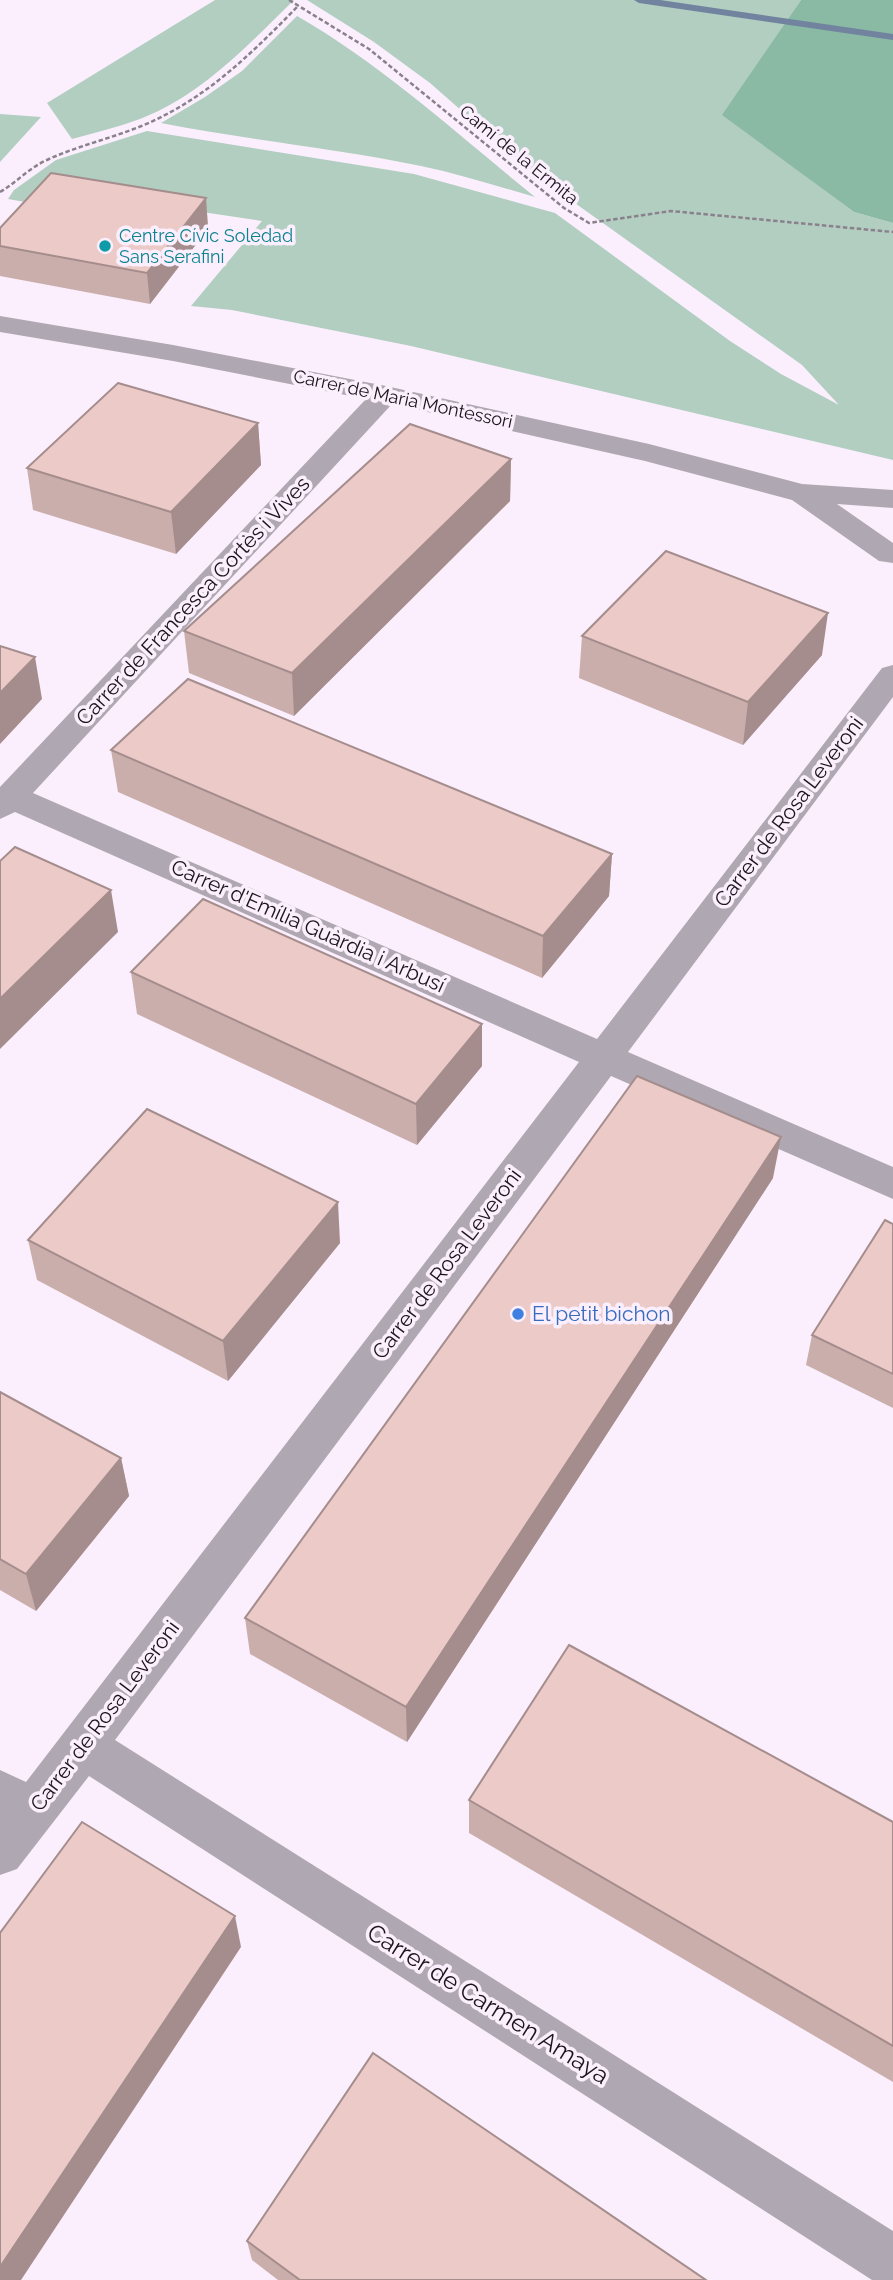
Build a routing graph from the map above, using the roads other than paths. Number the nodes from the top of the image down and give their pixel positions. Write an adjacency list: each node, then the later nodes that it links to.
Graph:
1 (0, 324): 2 (street, Carrer de Maria Montessori)
2 (386, 394): 3 (street, Carrer de Maria Montessori); 7 (street, Carrer de Francesca Cortès i Vives)
3 (802, 493): 4 (street, Carrer de Maria Montessori); 5 (street, Carrer de Maria Montessori)
4 (893, 499)
5 (892, 548)
6 (893, 675): 8 (street, Carrer de Rosa Leveroni)
7 (5, 802): 8 (street, Carrer d'Emília Guàrdia i Arbusí)
8 (605, 1055): 9 (street, Carrer d'Emília Guàrdia i Arbusí); 10 (street, Carrer de Rosa Leveroni)
9 (893, 1184)
10 (83, 1746): 11 (street, Carrer de Rosa Leveroni); 13 (street, Carrer de Carmen Amaya)
11 (16, 1802): 12 (street, Carrer de Rosa Leveroni)
12 (0, 1852)
13 (893, 2262)

